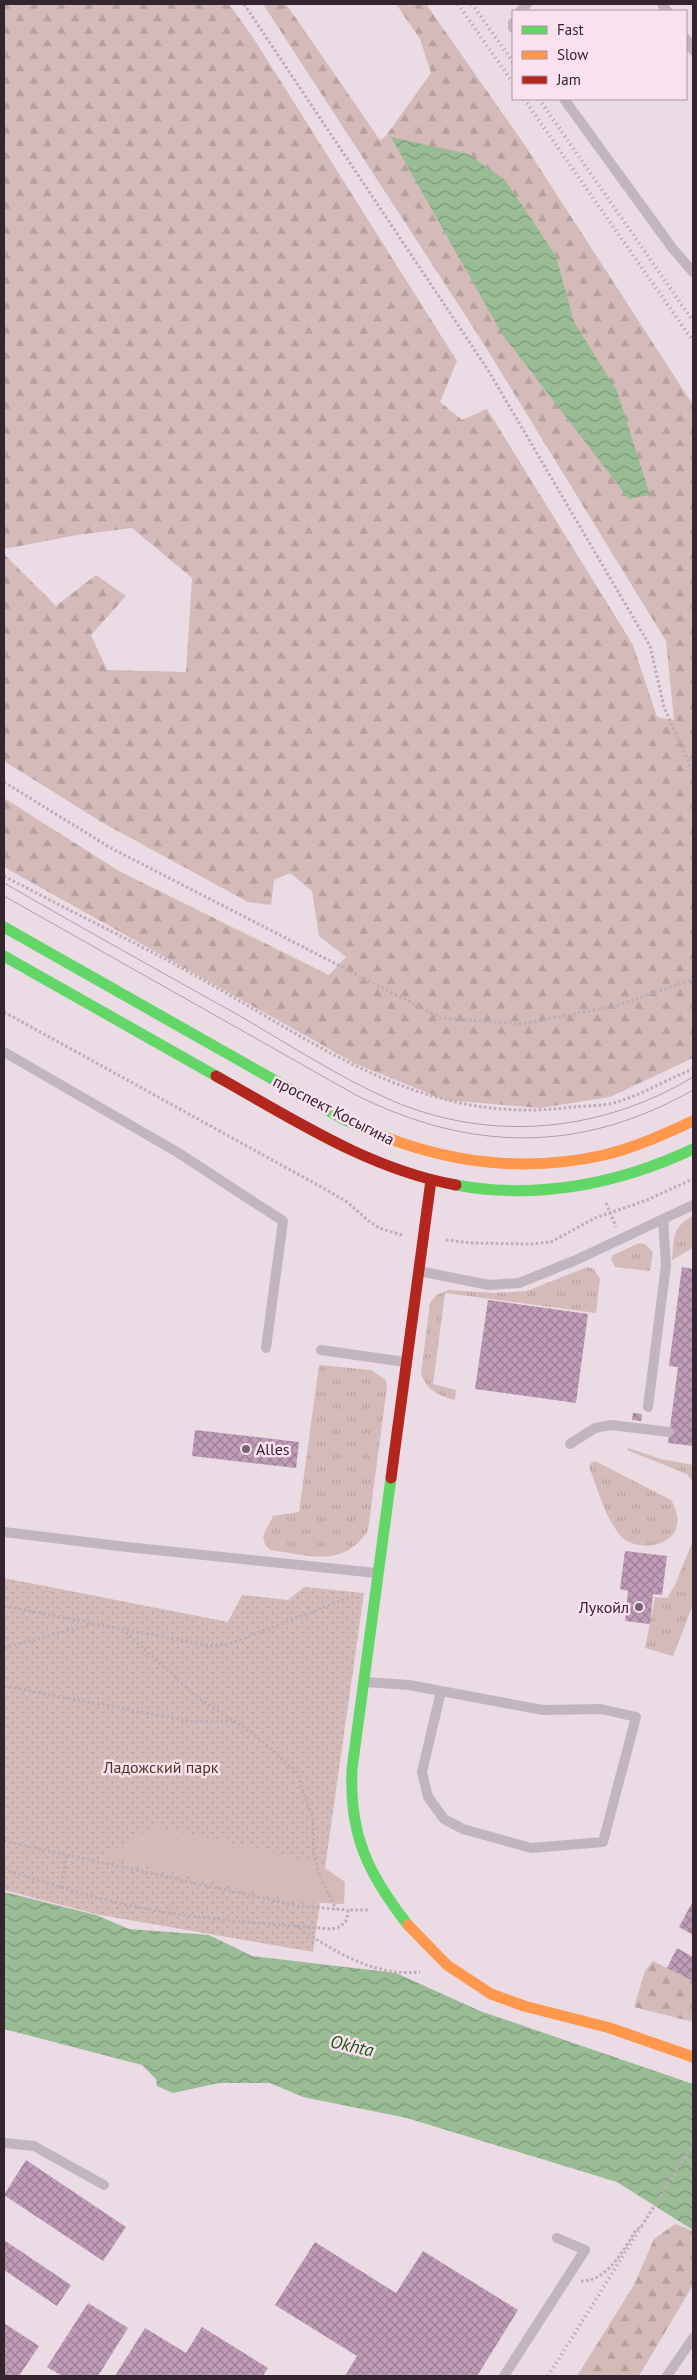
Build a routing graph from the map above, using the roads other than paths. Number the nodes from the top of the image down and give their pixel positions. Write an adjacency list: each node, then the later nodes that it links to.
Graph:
1 (565, 100): 2 (lane)
2 (693, 272)
3 (4, 927): 6 (main road, проспект Косыгина)
4 (4, 956): 8 (main road, проспект Косыгина)
5 (4, 1052): 12 (lane)
6 (693, 1121)
7 (693, 1149): 8 (main road, проспект Косыгина)
8 (431, 1180): 11 (main road)
9 (693, 1205): 10 (lane)
10 (663, 1219): 11 (lane); 15 (lane)
11 (418, 1271): 14 (main road)
12 (266, 1348)
13 (321, 1350): 14 (lane)
14 (406, 1362): 19 (main road)
15 (648, 1407)
16 (669, 1432): 17 (lane)
17 (570, 1444)
18 (4, 1532): 19 (lane)
19 (377, 1573): 20 (main road)
20 (362, 1682): 21 (lane); 22 (main road)
21 (442, 1692): 21 (lane)
22 (693, 2056)
23 (4, 2144): 24 (lane)
24 (104, 2185)
25 (557, 2238): 27 (lane)
26 (693, 2338): 28 (lane)
27 (504, 2376)
28 (666, 2376)

